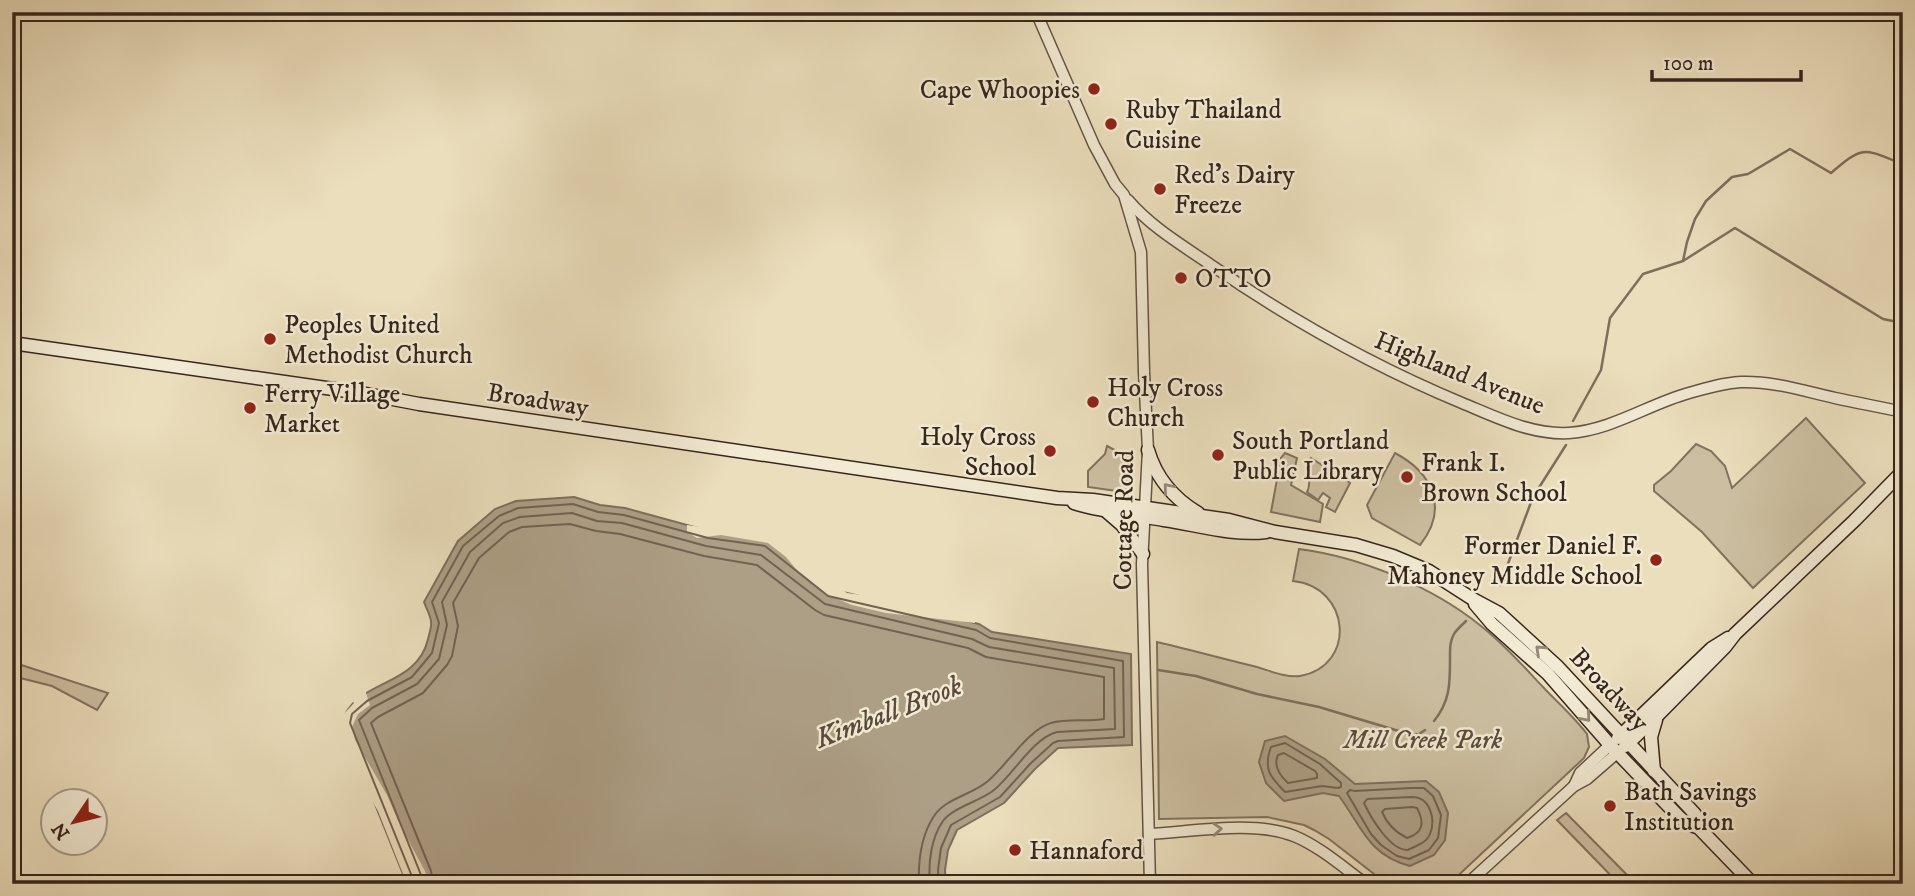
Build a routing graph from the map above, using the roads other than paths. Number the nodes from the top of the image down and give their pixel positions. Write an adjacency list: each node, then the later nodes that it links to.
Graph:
1 (1036, 12): 2 (street, Cottage Road)
2 (1124, 195): 4 (street, Highland Avenue); 5 (street, Cottage Road)
3 (12, 343): 7 (main road, Broadway)
4 (1903, 412)
5 (1148, 450): 9 (street, Cottage Road); 10 (main road, one-way to 5)
6 (1903, 471): 14 (main road)
7 (1057, 499): 8 (main road, Broadway); 9 (main road, Broadway)
8 (1107, 512): 9 (main road, Broadway); 12 (main road)
9 (1146, 513): 10 (main road, Broadway); 11 (main road, Broadway); 12 (street, Cottage Road)
10 (1201, 515): 11 (main road, Broadway)
11 (1275, 532): 13 (main road, Broadway)
12 (1143, 554): 20 (street, Cottage Road)
13 (1471, 598): 16 (main road, Broadway, one-way to 13); 17 (main road, Broadway, one-way to 17)
14 (1735, 634): 15 (main road); 16 (main road)
15 (1656, 717): 16 (main road); 18 (main road)
16 (1626, 738): 17 (main road); 18 (main road, Broadway)
17 (1613, 749): 19 (main road, Broadway); 23 (street)
18 (1654, 771): 19 (main road, Broadway)
19 (1699, 828): 24 (main road, Broadway)
20 (1149, 834): 21 (street, Cottage Road); 22 (street, one-way to 22)
21 (1150, 884)
22 (1366, 884)
23 (1467, 884)
24 (1753, 884)

